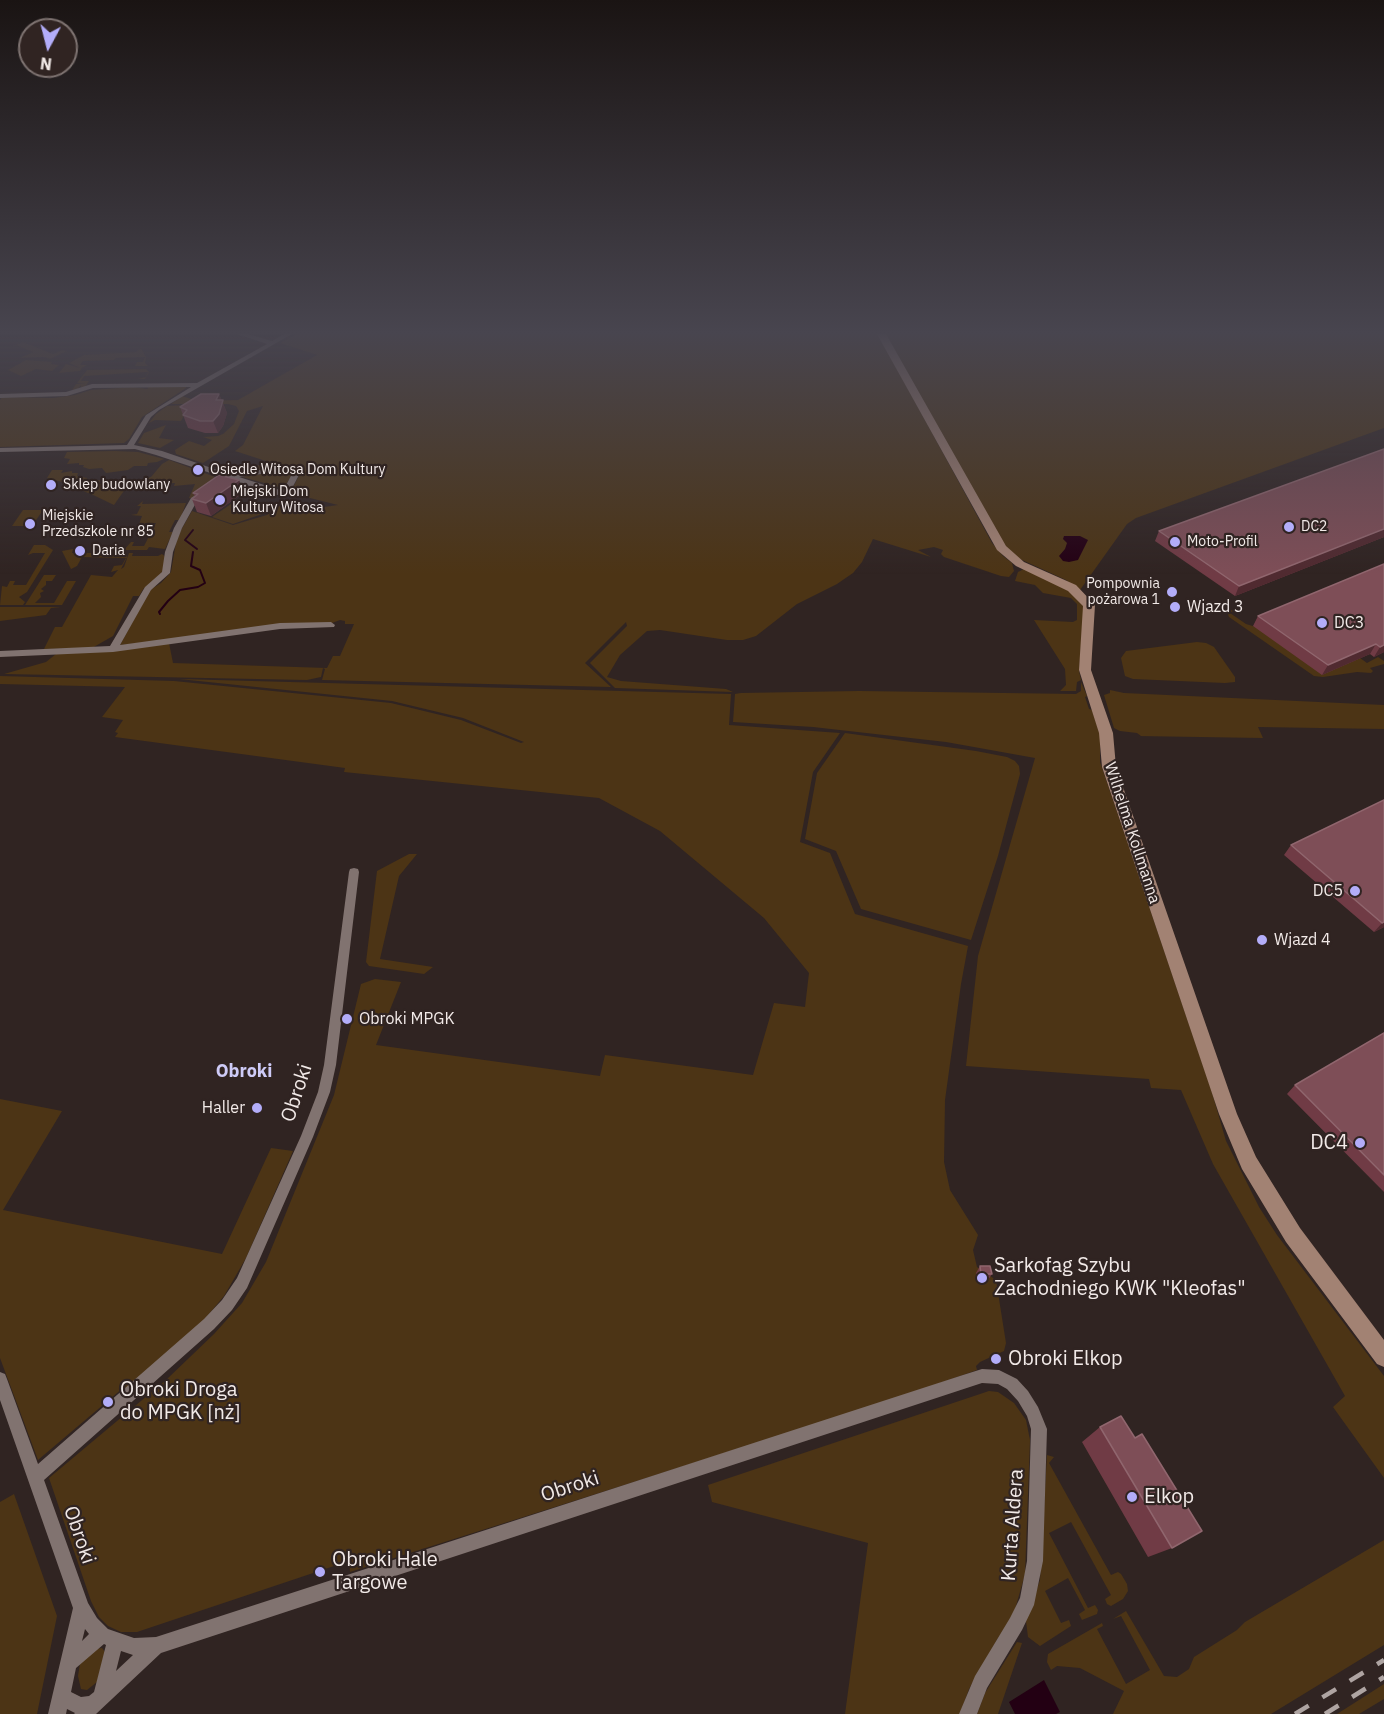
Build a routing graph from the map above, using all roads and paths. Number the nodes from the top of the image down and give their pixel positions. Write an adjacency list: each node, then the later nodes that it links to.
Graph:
1 (151, 414): 3 (street)
2 (926, 414): 10 (street, Wilhelma Kollmanna)
3 (129, 447): 4 (street); 5 (street)
4 (0, 450)
5 (228, 476): 5 (street); 7 (street)
6 (332, 625): 7 (street)
7 (113, 649): 8 (street)
8 (0, 654)
9 (354, 872): 13 (street, Obroki)
10 (1384, 1357)
11 (999, 1377): 16 (street, Obroki); 21 (street, Kurta Aldera)
12 (0, 1379): 13 (street, Obroki)
13 (35, 1477): 14 (street, Obroki)
14 (81, 1608): 15 (street, Obroki); 17 (street)
15 (108, 1638): 16 (street, Obroki); 17 (street); 19 (street)
16 (156, 1646): 19 (street, Obroki)
17 (69, 1663): 18 (street)
18 (61, 1696): 19 (street); 20 (street)
19 (92, 1706)
20 (57, 1714)
21 (968, 1714)

